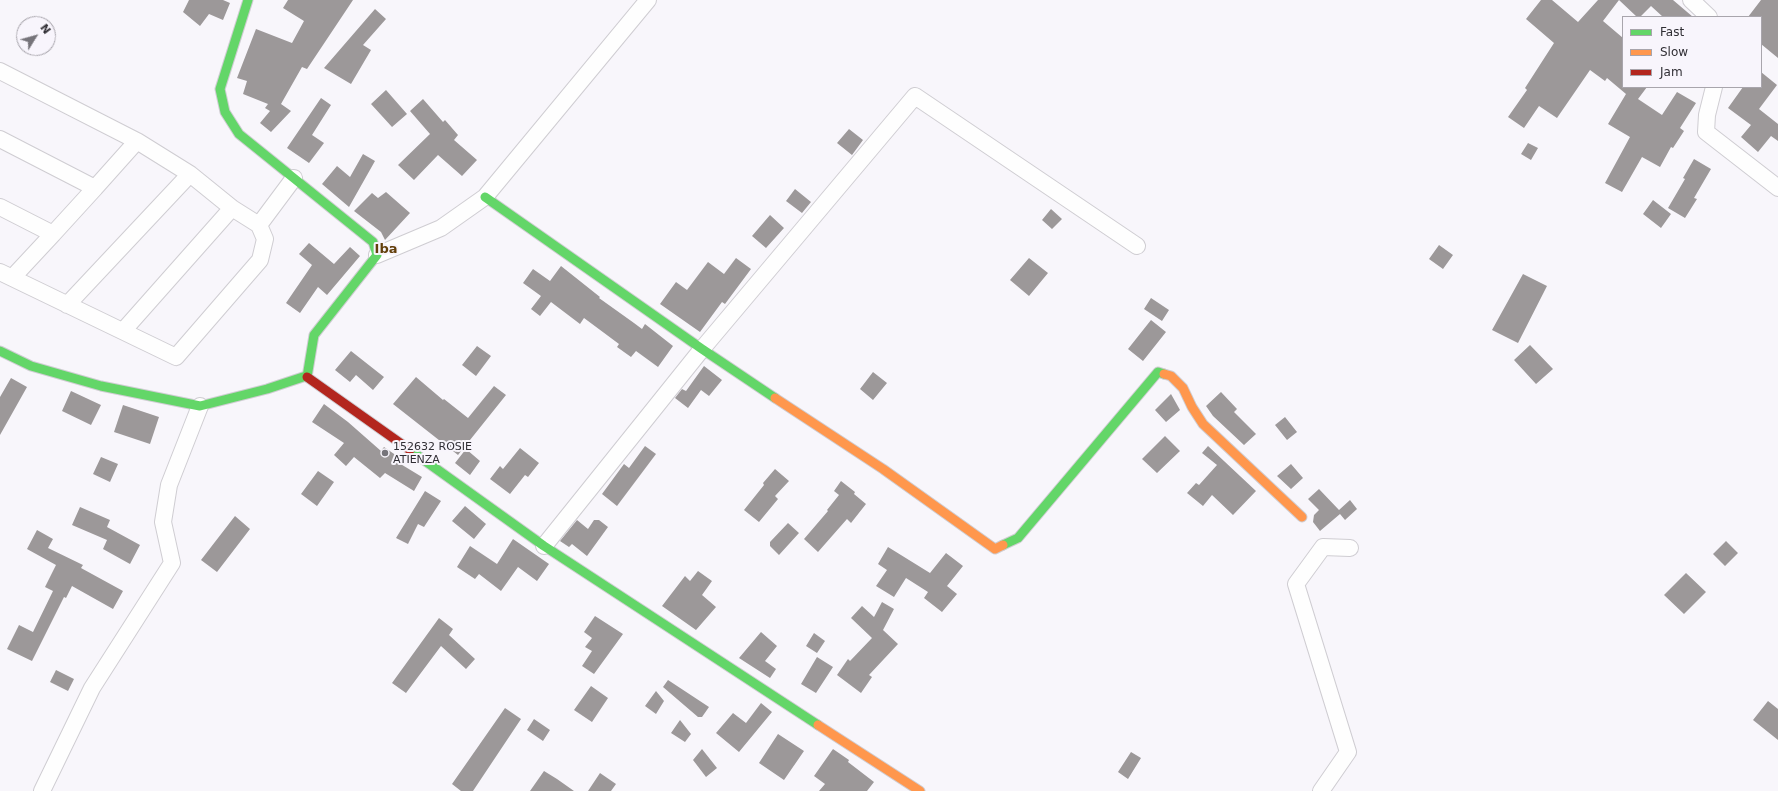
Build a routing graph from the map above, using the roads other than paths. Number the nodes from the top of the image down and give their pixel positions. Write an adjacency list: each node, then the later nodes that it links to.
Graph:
1 (248, 0): 10 (street)
2 (648, 0): 13 (street)
3 (1691, 0): 4 (street)
4 (1709, 16)
5 (0, 71): 8 (street)
6 (1714, 88): 12 (street)
7 (0, 139): 11 (street)
8 (137, 141): 9 (street); 11 (street)
9 (190, 174): 15 (street); 21 (street)
10 (294, 178): 16 (street); 19 (street)
11 (95, 188): 17 (street)
12 (1778, 188)
13 (484, 197): 19 (street); 23 (street)
14 (0, 207): 17 (street)
15 (232, 208): 16 (street); 22 (street)
16 (259, 225): 22 (street)
17 (53, 234): 20 (street)
18 (1136, 246): 23 (street)
19 (376, 255): 25 (street)
20 (6, 275): 21 (street)
21 (67, 305): 22 (street)
22 (123, 332)
23 (702, 349): 27 (street); 28 (street)
24 (0, 352): 26 (street)
25 (306, 376): 26 (street); 28 (street)
26 (200, 406): 30 (street)
27 (1302, 517)
28 (544, 546): 31 (street)
29 (1350, 548): 32 (street)
30 (42, 791)
31 (920, 791)
32 (1321, 791)

